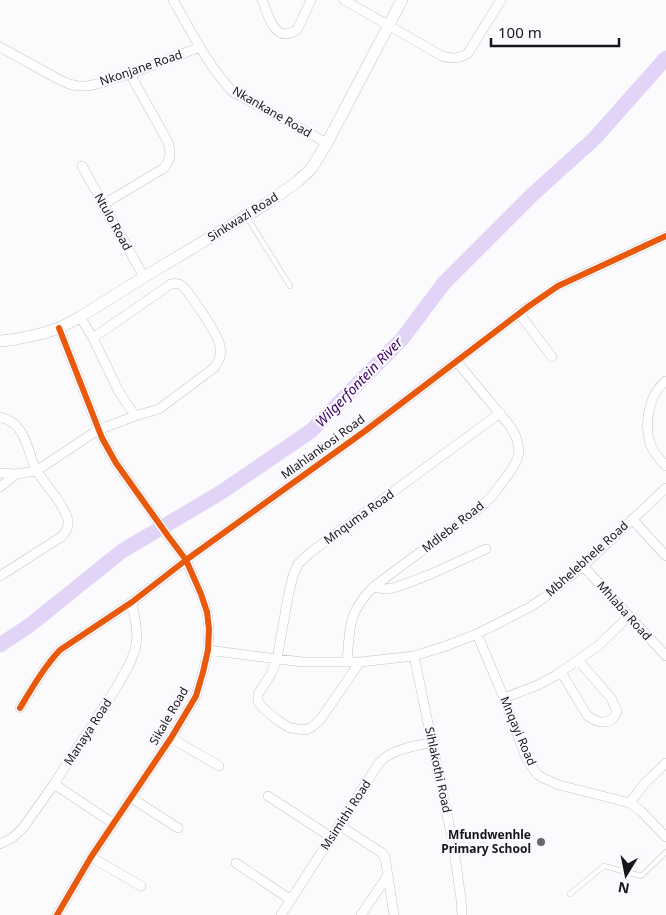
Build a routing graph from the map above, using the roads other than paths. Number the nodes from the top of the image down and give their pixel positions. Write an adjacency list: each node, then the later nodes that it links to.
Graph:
1 (173, 0): 9 (street, Nkankane Road)
2 (262, 0): 3 (street)
3 (311, 0)
4 (344, 0): 7 (street)
5 (402, 0): 7 (street, Sinkwazi Road)
6 (501, 0): 7 (street)
7 (389, 25): 11 (street, Sinkwazi Road)
8 (0, 47): 10 (street, Nkonjane Road)
9 (200, 47): 10 (street, Nkonjane Road); 11 (street, Nkankane Road)
10 (130, 74): 13 (street)
11 (327, 143): 14 (street, Sinkwazi Road)
12 (82, 166): 13 (street, Ntulo Road)
13 (104, 204): 16 (street, Ntulo Road)
14 (247, 216): 16 (street, Sinkwazi Road); 17 (lane)
15 (666, 236): 18 (street, Mlahlankosi Road)
16 (144, 277): 19 (street, Sinkwazi Road)
17 (290, 286)
18 (519, 313): 23 (street); 24 (street, Mlahlankosi Road)
19 (80, 317): 20 (street, Sinkwazi Road); 21 (street)
20 (59, 328): 22 (street, Sinkwazi Road); 29 (street, Sikale Road)
21 (93, 338): 27 (street); 27 (street)
22 (0, 341)
23 (552, 357)
24 (457, 362): 26 (street, Mdlebe Road); 39 (street, Mlahlankosi Road)
25 (666, 381): 30 (street)
26 (500, 413): 42 (street, Mdlebe Road); 49 (street, Mnquma Road)
27 (135, 416): 29 (street)
28 (0, 417): 31 (street)
29 (98, 430): 31 (street); 39 (street, Sikale Road)
30 (666, 466)
31 (36, 470): 33 (street); 41 (street)
32 (0, 473): 33 (street)
33 (16, 474): 34 (street)
34 (0, 487)
35 (666, 488): 36 (street, Mbhelebhele Road)
36 (632, 519): 38 (street); 40 (street, Mbhelebhele Road)
37 (486, 549): 42 (street)
38 (666, 556)
39 (186, 560): 43 (street, Mlahlankosi Road); 46 (street, Sikale Road)
40 (583, 566): 44 (street, Mhlaba Road); 45 (street, Mbhelebhele Road)
41 (0, 576)
42 (373, 587): 51 (street, Mdlebe Road)
43 (132, 602): 55 (street, Mlahlankosi Road); 60 (street, Manaya Road)
44 (629, 616): 48 (street, Mhlaba Road); 50 (street)
45 (476, 634): 47 (street, Mbhelebhele Road); 54 (street, Mnqayi Road)
46 (208, 650): 49 (street, Mbhelebhele Road); 56 (street, Sikale Road)
47 (414, 656): 52 (street, Mbhelebhele Road); 57 (street, Sihlakothi Road)
48 (666, 656)
49 (277, 660): 51 (street, Mbhelebhele Road); 52 (street)
50 (578, 660): 53 (street); 53 (street)
51 (347, 662): 52 (street, Mbhelebhele Road)
52 (360, 662)
53 (561, 672): 54 (street)
54 (504, 698): 63 (street, Mnqayi Road)
55 (20, 708)
56 (171, 738): 59 (street); 62 (street, Sikale Road)
57 (432, 742): 65 (street, Msimithi Road); 81 (street, Sihlakothi Road)
58 (666, 763): 63 (street)
59 (219, 766)
60 (54, 784): 64 (street); 69 (street, Manaya Road)
61 (268, 796): 67 (street)
62 (130, 797): 64 (street, Sikale Road); 66 (street)
63 (630, 803): 68 (street, Mnqayi Road)
64 (114, 824): 71 (street, Sikale Road)
65 (339, 825): 67 (street, Msimithi Road); 73 (street)
66 (178, 828)
67 (331, 837): 76 (street, Msimithi Road)
68 (666, 837)
69 (0, 844)
70 (666, 852): 75 (lane)
71 (91, 857): 74 (street); 77 (street, Sikale Road)
72 (236, 864): 76 (street)
73 (388, 875): 79 (street); 80 (street)
74 (141, 886)
75 (570, 894)
76 (291, 900): 78 (street, Msimithi Road)
77 (57, 915)
78 (281, 915)
79 (361, 915)
80 (394, 915)
81 (462, 915)

